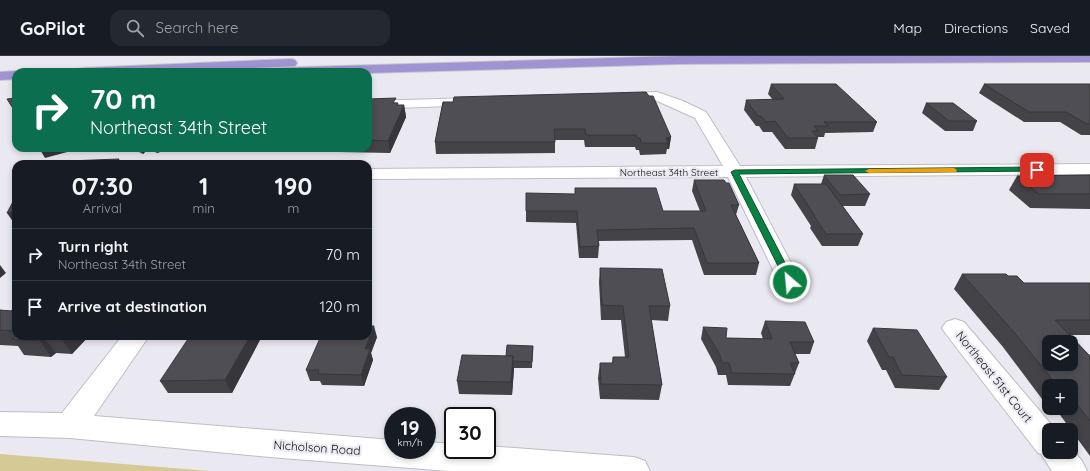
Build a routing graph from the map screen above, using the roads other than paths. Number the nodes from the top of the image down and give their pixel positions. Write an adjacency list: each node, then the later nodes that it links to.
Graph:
1 (500, 56): 5 (highway)
2 (1090, 58): 3 (highway)
3 (922, 59): 4 (highway); 6 (highway)
4 (1090, 65)
5 (171, 68)
6 (372, 69)
7 (12, 75): 8 (highway)
8 (0, 76)
9 (12, 84): 10 (highway)
10 (0, 85)
11 (610, 98): 15 (street)
12 (485, 101): 13 (street)
13 (372, 105)
14 (1090, 169): 15 (street, Northeast 34th Street)
15 (735, 172): 16 (street, Northeast 34th Street); 17 (street)
16 (372, 174)
17 (790, 282)
18 (955, 328): 22 (street, Northeast 51st Court)
19 (133, 340): 21 (street)
20 (0, 424): 21 (street, Nicholson Road)
21 (70, 426): 24 (street, Nicholson Road)
22 (1042, 435)
23 (1061, 459): 25 (street)
24 (634, 471)
25 (1071, 471)

